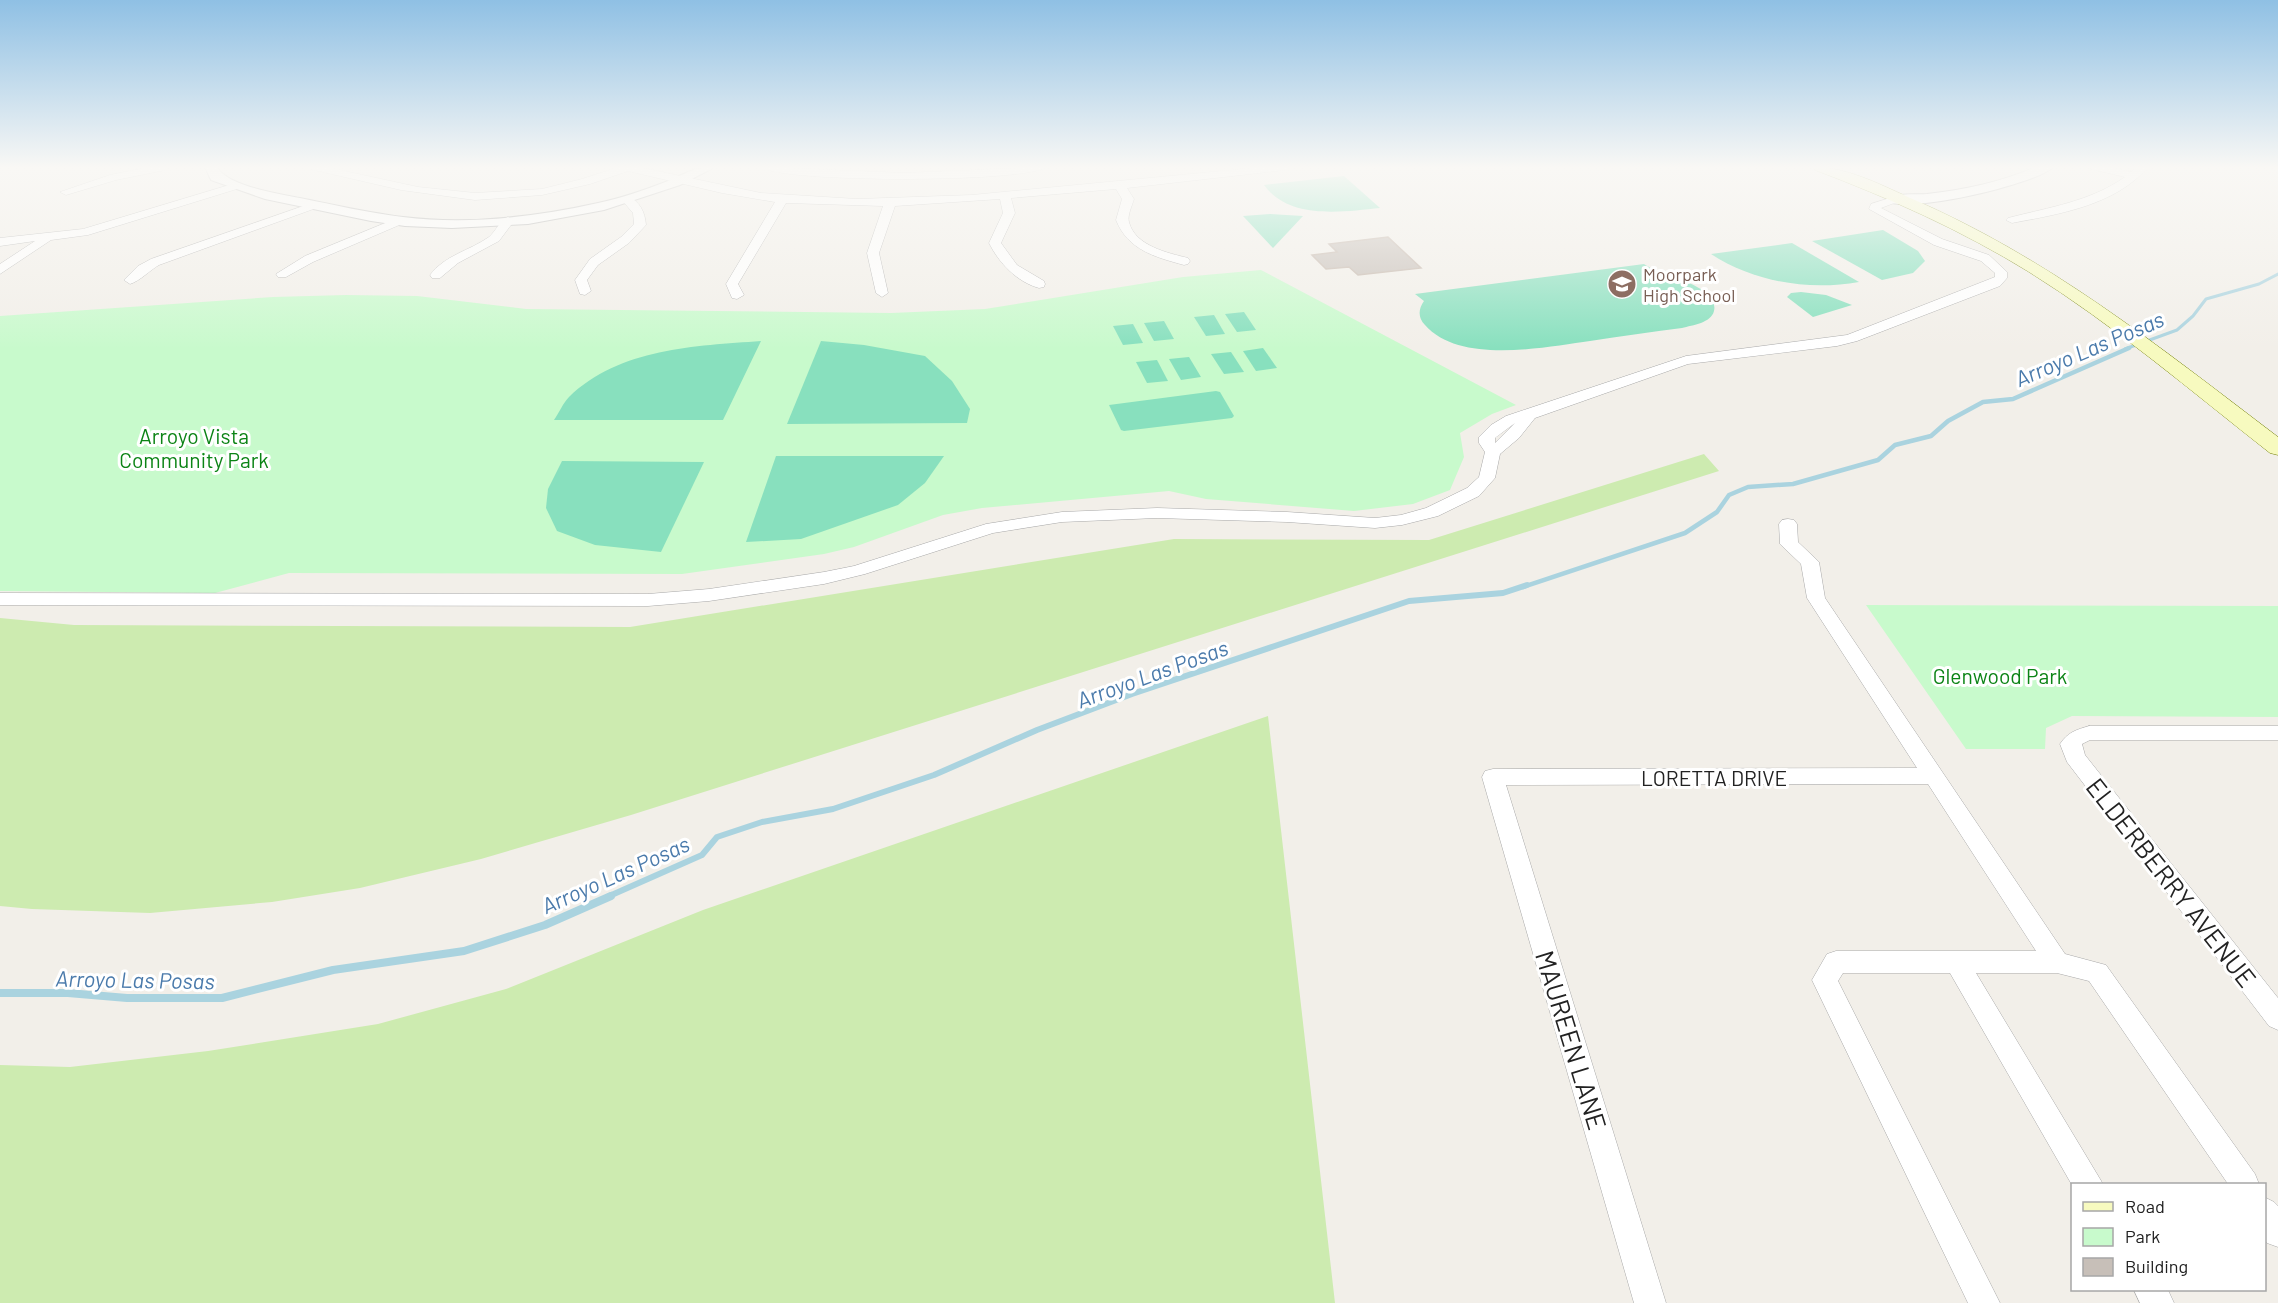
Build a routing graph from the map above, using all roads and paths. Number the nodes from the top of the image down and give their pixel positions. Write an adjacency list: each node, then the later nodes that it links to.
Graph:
1 (96, 228): 12 (street)
2 (251, 228): 18 (street)
3 (384, 228): 16 (street)
4 (505, 228): 17 (street)
5 (637, 228): 20 (street)
6 (765, 228): 22 (street)
7 (882, 228): 21 (street)
8 (1003, 228): 19 (street)
9 (1126, 228): 14 (street)
10 (1911, 228): 27 (street)
11 (1960, 228): 23 (main road)
12 (50, 237): 13 (street); 15 (street)
13 (0, 242)
14 (1184, 261)
15 (0, 270)
16 (282, 274)
17 (436, 275)
18 (130, 280)
19 (1039, 284)
20 (585, 291)
21 (882, 293)
22 (737, 295)
23 (2183, 369): 24 (main road); 25 (main road)
24 (2278, 434)
25 (2278, 448)
26 (1788, 524): 29 (street)
27 (0, 599)
28 (2278, 733): 33 (street, ELDERBERRY AVENUE)
29 (1934, 776): 30 (street, LORETTA DRIVE); 32 (street)
30 (1493, 777): 38 (street, MAUREEN LANE)
31 (1956, 961): 32 (street); 34 (street); 39 (street)
32 (2057, 962): 35 (street)
33 (2278, 1018)
34 (2087, 1183)
35 (2244, 1183)
36 (2266, 1214): 37 (street)
37 (2278, 1232)
38 (1650, 1303)
39 (1984, 1303)

